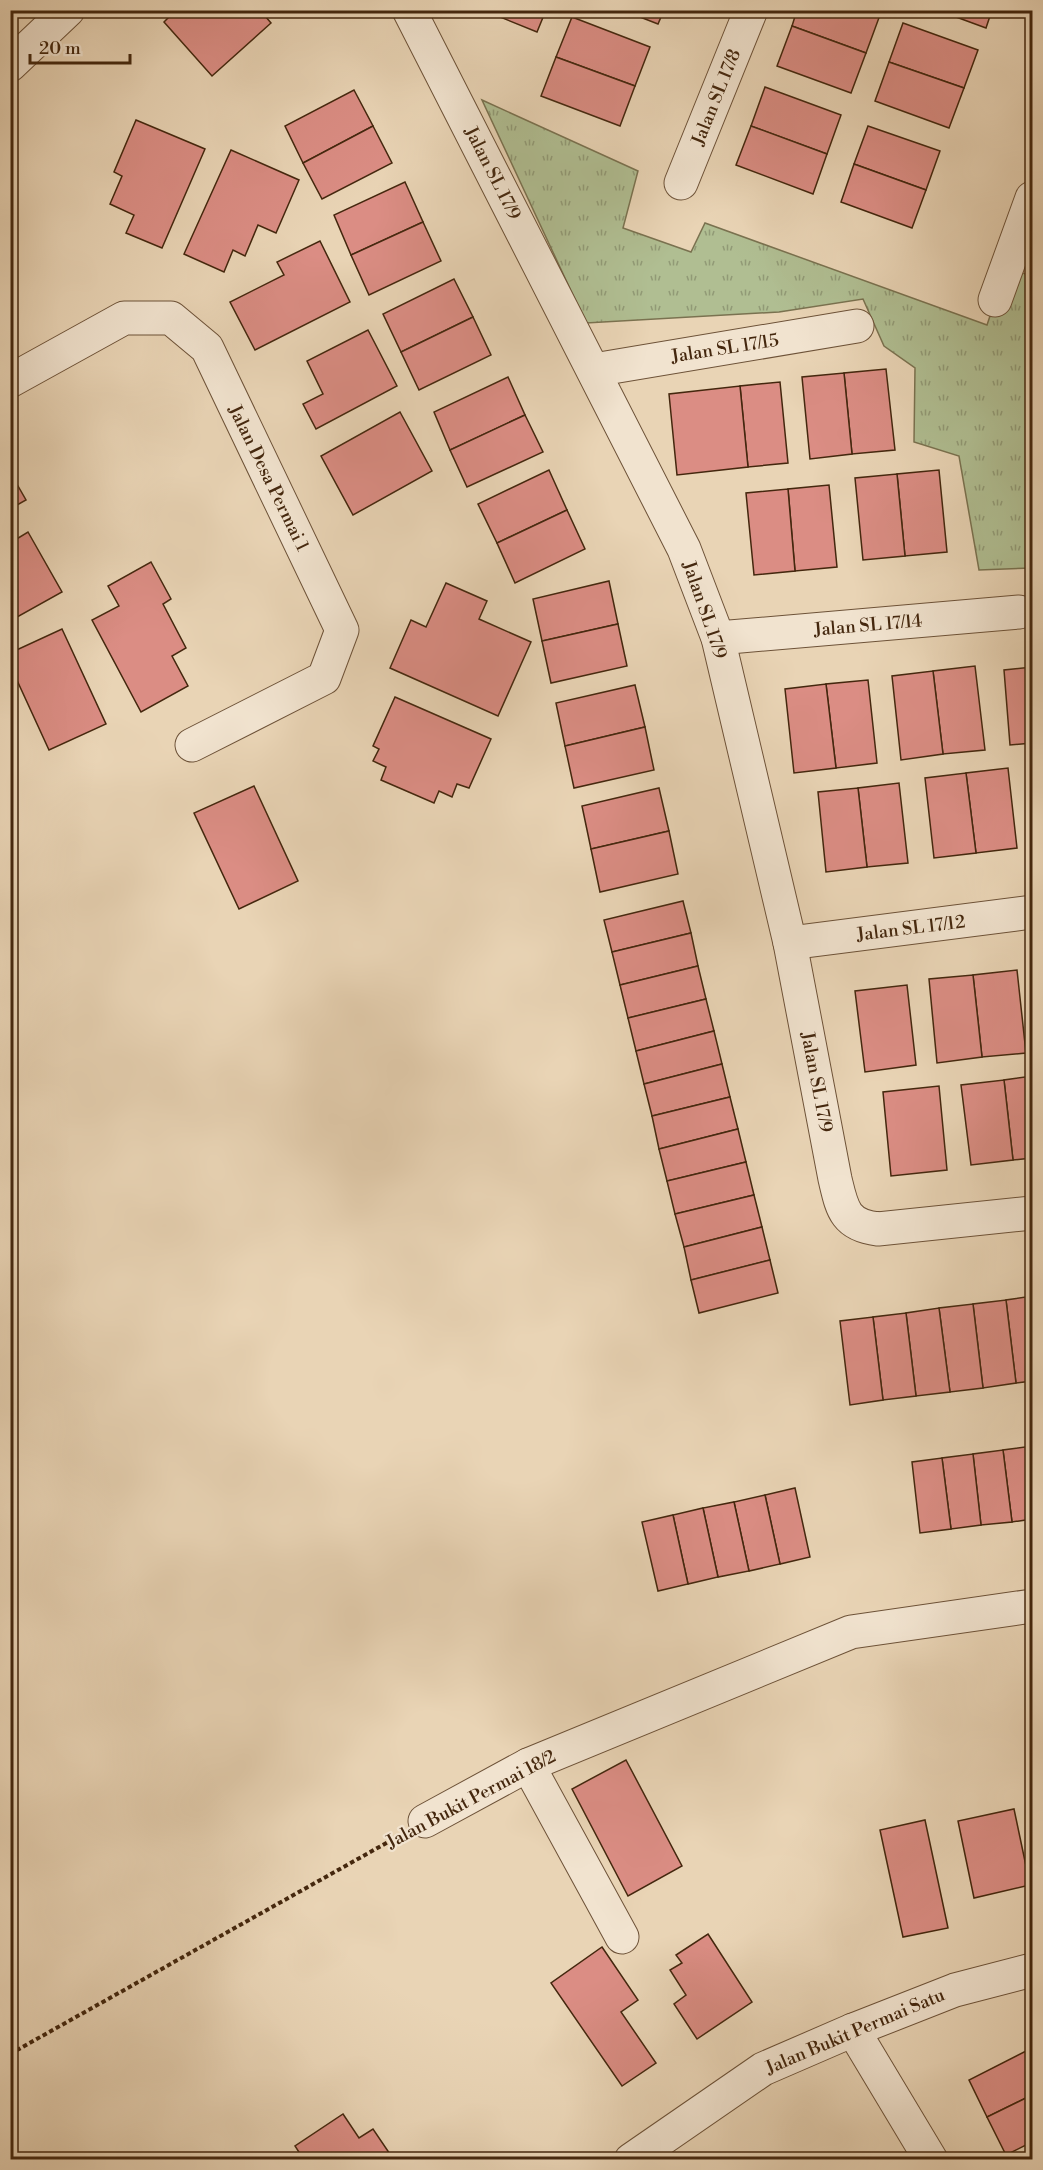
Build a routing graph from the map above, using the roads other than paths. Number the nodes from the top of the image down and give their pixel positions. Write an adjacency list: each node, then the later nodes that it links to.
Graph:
1 (68, 10): 4 (street)
2 (409, 10): 9 (street, Jalan SL 17/9)
3 (751, 10): 5 (street, Jalan SL 17/8)
4 (10, 65)
5 (681, 183)
6 (1032, 198): 7 (street)
7 (994, 300)
8 (857, 326): 9 (street, Jalan SL 17/15)
9 (594, 370): 12 (street, Jalan SL 17/9)
10 (10, 381): 13 (street, Jalan Desa Permai 1)
11 (1019, 612): 12 (street, Jalan SL 17/14)
12 (718, 638): 15 (street, Jalan SL 17/9)
13 (192, 745)
14 (1032, 912): 15 (street, Jalan SL 17/12)
15 (790, 943): 16 (street, Jalan SL 17/9)
16 (1032, 1213)
17 (1032, 1606): 18 (street, Jalan Bukit Permai 18/2)
18 (528, 1765): 19 (street, Jalan Bukit Permai 18/2); 20 (street)
19 (425, 1821)
20 (622, 1937)
21 (1032, 1970): 22 (street, Jalan Bukit Permai Satu)
22 (853, 2030): 23 (street, Jalan Bukit Permai Satu); 24 (street)
23 (631, 2160)
24 (931, 2160)

